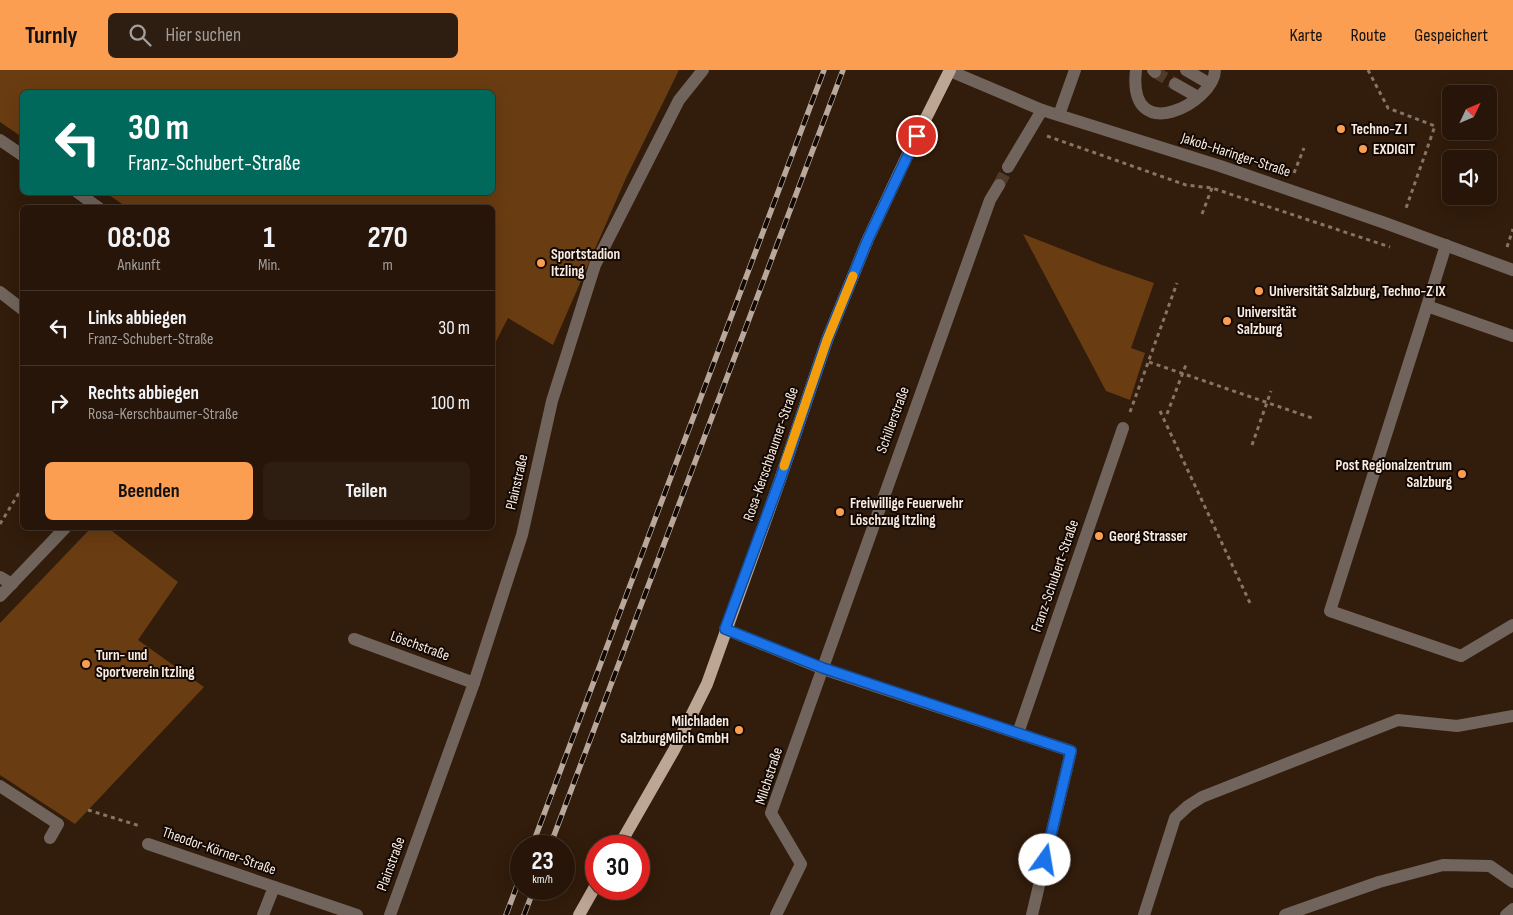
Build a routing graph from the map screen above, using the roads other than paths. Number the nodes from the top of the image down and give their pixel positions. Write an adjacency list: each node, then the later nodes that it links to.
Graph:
1 (703, 70): 33 (street, Plainstraße)
2 (1075, 70): 11 (street)
3 (1136, 70): 9 (street)
4 (1186, 70): 8 (street)
5 (1215, 70): 8 (street)
6 (950, 71): 10 (street, Jakob-Haringer-Straße); 30 (main road, Rosa-Kerschbaumer-Straße)
7 (1175, 84): 9 (street)
8 (1210, 84): 9 (street)
9 (1198, 97)
10 (1042, 110): 11 (street, Jakob-Haringer-Straße); 14 (street)
11 (1059, 115): 18 (street, Jakob-Haringer-Straße)
12 (0, 140): 13 (street)
13 (20, 154)
14 (1008, 168)
15 (998, 185): 32 (street, Schillerstraße)
16 (81, 195): 17 (street)
17 (95, 205)
18 (1446, 245): 19 (street, Jakob-Haringer-Straße); 21 (street)
19 (1513, 270)
20 (0, 292): 22 (street)
21 (1427, 306): 23 (street); 29 (street)
22 (20, 307)
23 (1513, 336)
24 (1124, 428): 35 (street, Franz-Schubert-Straße)
25 (63, 530): 27 (street)
26 (0, 577): 27 (street)
27 (12, 584): 28 (street)
28 (0, 596)
29 (1513, 625)
30 (725, 629): 32 (street); 37 (main road, Rosa-Kerschbaumer-Straße)
31 (354, 639): 33 (street, Löschstraße)
32 (823, 668): 35 (street); 48 (street, Milchstraße)
33 (474, 683): 46 (street, Plainstraße)
34 (1513, 716): 50 (street)
35 (1018, 733): 49 (street)
36 (0, 786): 38 (street)
37 (625, 835)
38 (50, 838)
39 (148, 844): 41 (street, Theodor-Körner-Straße)
40 (1513, 882): 51 (street)
41 (274, 887): 44 (street); 45 (street, Theodor-Körner-Straße)
42 (588, 900): 47 (main road)
43 (1513, 909): 52 (street)
44 (263, 915)
45 (357, 915)
46 (390, 915)
47 (579, 915)
48 (776, 915)
49 (1032, 915)
50 (1144, 915)
51 (1285, 915)
52 (1506, 915)

